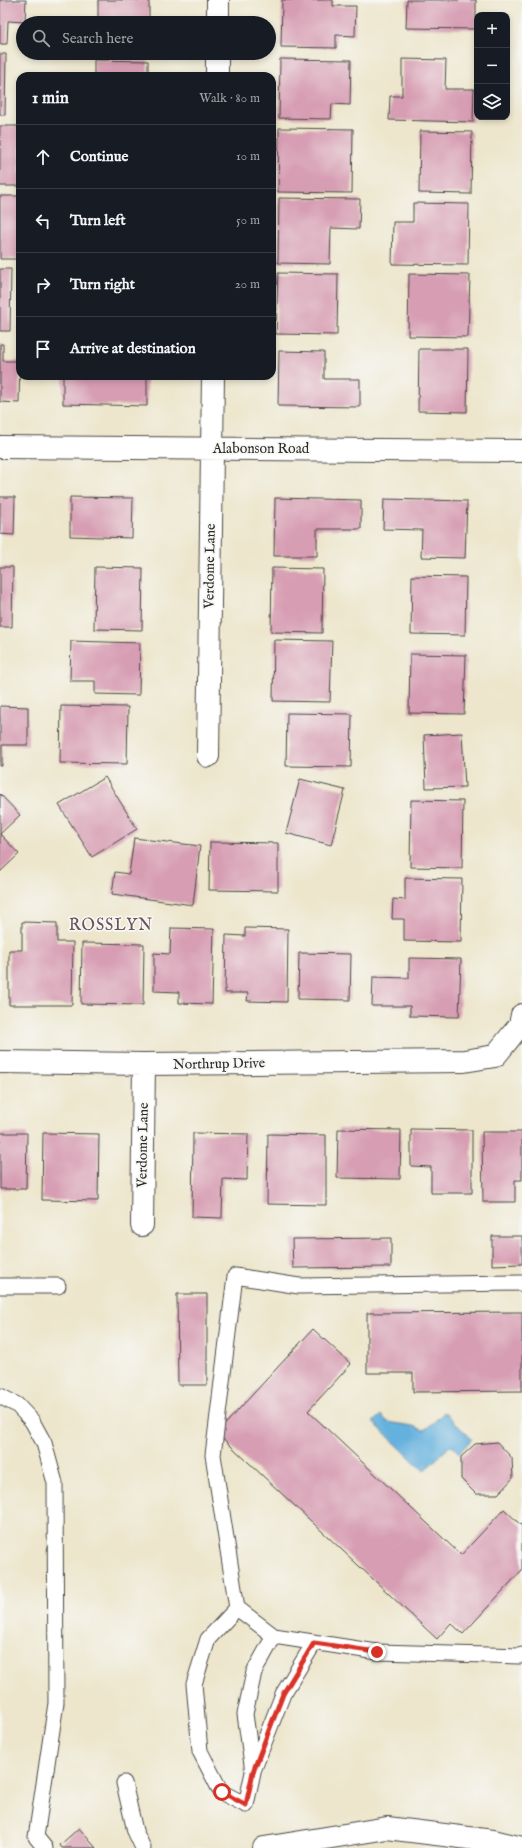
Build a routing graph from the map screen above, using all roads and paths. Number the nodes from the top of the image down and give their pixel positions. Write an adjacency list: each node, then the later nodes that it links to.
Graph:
1 (218, 0): 2 (street)
2 (218, 16)
3 (217, 60): 4 (street)
4 (217, 72)
5 (213, 380): 7 (street, Verdome Lane)
6 (0, 447): 7 (street, Alabonson Road)
7 (212, 448): 8 (street, Alabonson Road); 9 (street, Verdome Lane)
8 (522, 451)
9 (208, 756)
10 (522, 1014): 12 (street, Northrup Drive)
11 (0, 1062): 12 (street, Northrup Drive)
12 (144, 1064): 13 (street, Verdome Lane)
13 (142, 1225)
14 (522, 1283): 18 (lane)
15 (0, 1286): 16 (lane)
16 (58, 1286)
17 (0, 1396): 24 (lane)
18 (237, 1608): 19 (lane); 22 (lane)
19 (274, 1636): 20 (lane); 22 (lane)
20 (314, 1643): 21 (lane); 22 (lane)
21 (522, 1655)
22 (253, 1772)
23 (124, 1783): 25 (lane)
24 (45, 1848)
25 (143, 1848)
26 (264, 1848): 27 (street)
27 (522, 1848)

